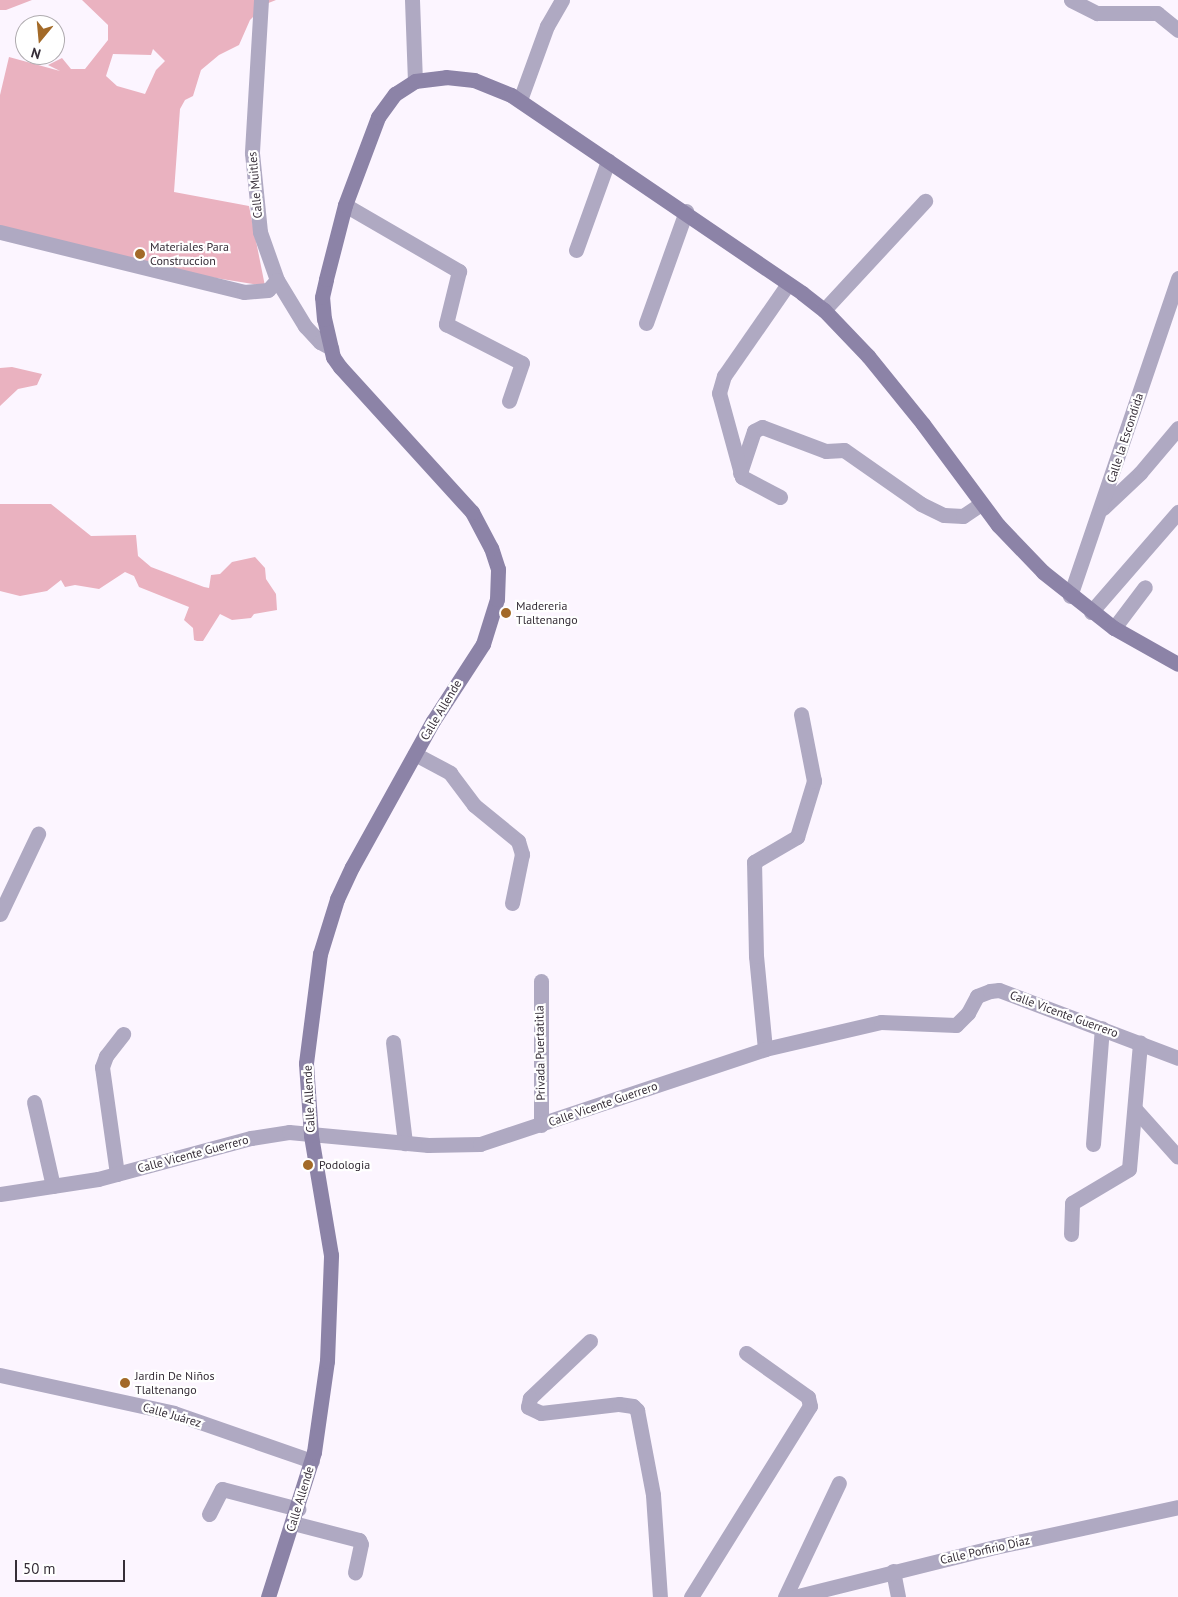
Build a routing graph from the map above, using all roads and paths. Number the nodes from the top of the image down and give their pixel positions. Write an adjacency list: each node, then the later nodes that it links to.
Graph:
1 (260, 0): 17 (street, Calle Muitles)
2 (412, 0): 8 (street)
3 (562, 0): 9 (street)
4 (1071, 0): 5 (street)
5 (1116, 6): 6 (street)
6 (1160, 7): 7 (street)
7 (1178, 30)
8 (415, 82): 9 (street); 12 (street, Calle Allende)
9 (520, 100): 10 (street)
10 (608, 161): 13 (street); 15 (street)
11 (924, 201): 19 (street)
12 (345, 205): 21 (street, Calle Allende); 22 (street)
13 (686, 211): 18 (street); 20 (street)
14 (0, 232): 17 (street)
15 (576, 250)
16 (1178, 278): 27 (street, Calle la Escondida)
17 (277, 280): 21 (street, Calle Muitles)
18 (788, 284): 19 (street); 24 (street)
19 (824, 310): 26 (street)
20 (646, 323)
21 (331, 348): 35 (street, Calle Allende)
22 (509, 401)
23 (1178, 428): 27 (street)
24 (740, 473): 25 (street); 26 (street)
25 (780, 498)
26 (981, 504): 30 (street)
27 (1102, 509): 30 (street, Calle la Escondida)
28 (1178, 512): 31 (street)
29 (1145, 587): 32 (street)
30 (1070, 596): 31 (street)
31 (1091, 612): 32 (street)
32 (1114, 628): 33 (street)
33 (1178, 664)
34 (801, 714): 44 (street)
35 (415, 754): 37 (street); 49 (street, Calle Allende)
36 (38, 834): 38 (street)
37 (512, 902)
38 (0, 914)
39 (541, 981): 48 (street, Privada Puertatitla)
40 (1102, 1028): 43 (street, Calle Vicente Guerrero); 44 (street, Calle Vicente Guerrero); 51 (street)
41 (123, 1034): 53 (street)
42 (393, 1042): 50 (street)
43 (1140, 1042): 45 (street, Calle Vicente Guerrero); 47 (street)
44 (765, 1049): 48 (street, Calle Vicente Guerrero)
45 (1178, 1058)
46 (34, 1102): 54 (street)
47 (1135, 1109): 52 (street); 56 (street)
48 (541, 1125): 50 (street, Calle Vicente Guerrero)
49 (311, 1135): 50 (street, Calle Vicente Guerrero); 53 (street, Calle Vicente Guerrero); 60 (street, Calle Allende)
50 (405, 1143)
51 (1093, 1144)
52 (1178, 1157)
53 (117, 1174): 54 (street, Calle Vicente Guerrero)
54 (53, 1186): 55 (street, Calle Vicente Guerrero)
55 (0, 1194)
56 (1071, 1234)
57 (590, 1341): 68 (street)
58 (746, 1353): 69 (street)
59 (0, 1375): 60 (street, Calle Juárez)
60 (312, 1461): 64 (street, Calle Allende)
61 (840, 1483): 70 (street)
62 (1178, 1507): 66 (street, Calle Porfirio Díaz)
63 (209, 1514): 64 (street)
64 (296, 1516): 65 (street); 67 (street, Calle Allende)
65 (355, 1572)
66 (894, 1572): 71 (street, Calle Porfirio Díaz); 72 (street)
67 (268, 1597)
68 (660, 1597)
69 (691, 1597)
70 (785, 1597)
71 (794, 1597)
72 (898, 1597)

